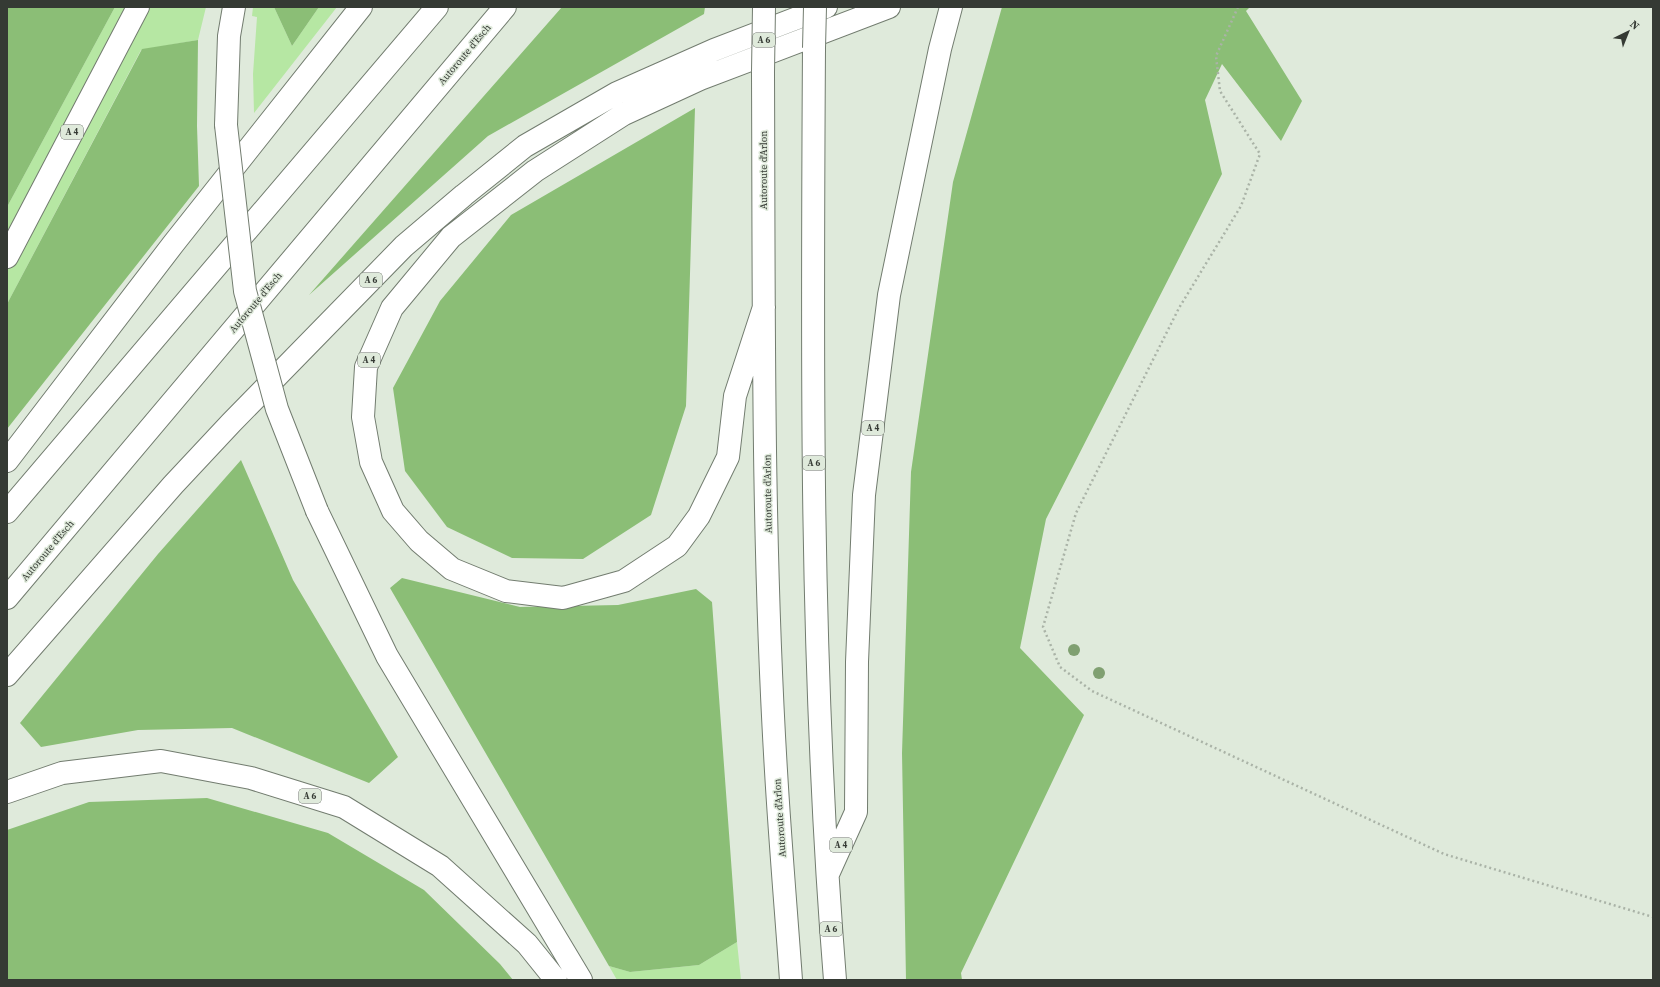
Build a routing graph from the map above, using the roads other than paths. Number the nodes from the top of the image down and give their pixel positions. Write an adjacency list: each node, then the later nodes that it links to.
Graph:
1 (138, 7): 11 (highway, A 4)
2 (234, 7): 20 (highway, bridge)
3 (361, 7): 13 (highway)
4 (437, 7): 14 (highway)
5 (505, 7): 15 (highway, Autoroute d'Esch)
6 (764, 7): 12 (highway, Autoroute d'Arlon / A 6, bridge)
7 (815, 7): 18 (highway, A 6, bridge)
8 (826, 7): 16 (highway, A 6)
9 (889, 7): 12 (highway, A 4)
10 (951, 7): 18 (highway, A 4)
11 (7, 257)
12 (764, 307): 21 (highway, Autoroute d'Arlon / A 6)
13 (7, 461)
14 (7, 512)
15 (7, 598)
16 (7, 675)
17 (7, 792): 19 (highway, A 6)
18 (827, 878): 22 (highway, A 6)
19 (556, 980)
20 (581, 980)
21 (791, 980)
22 (835, 980)

